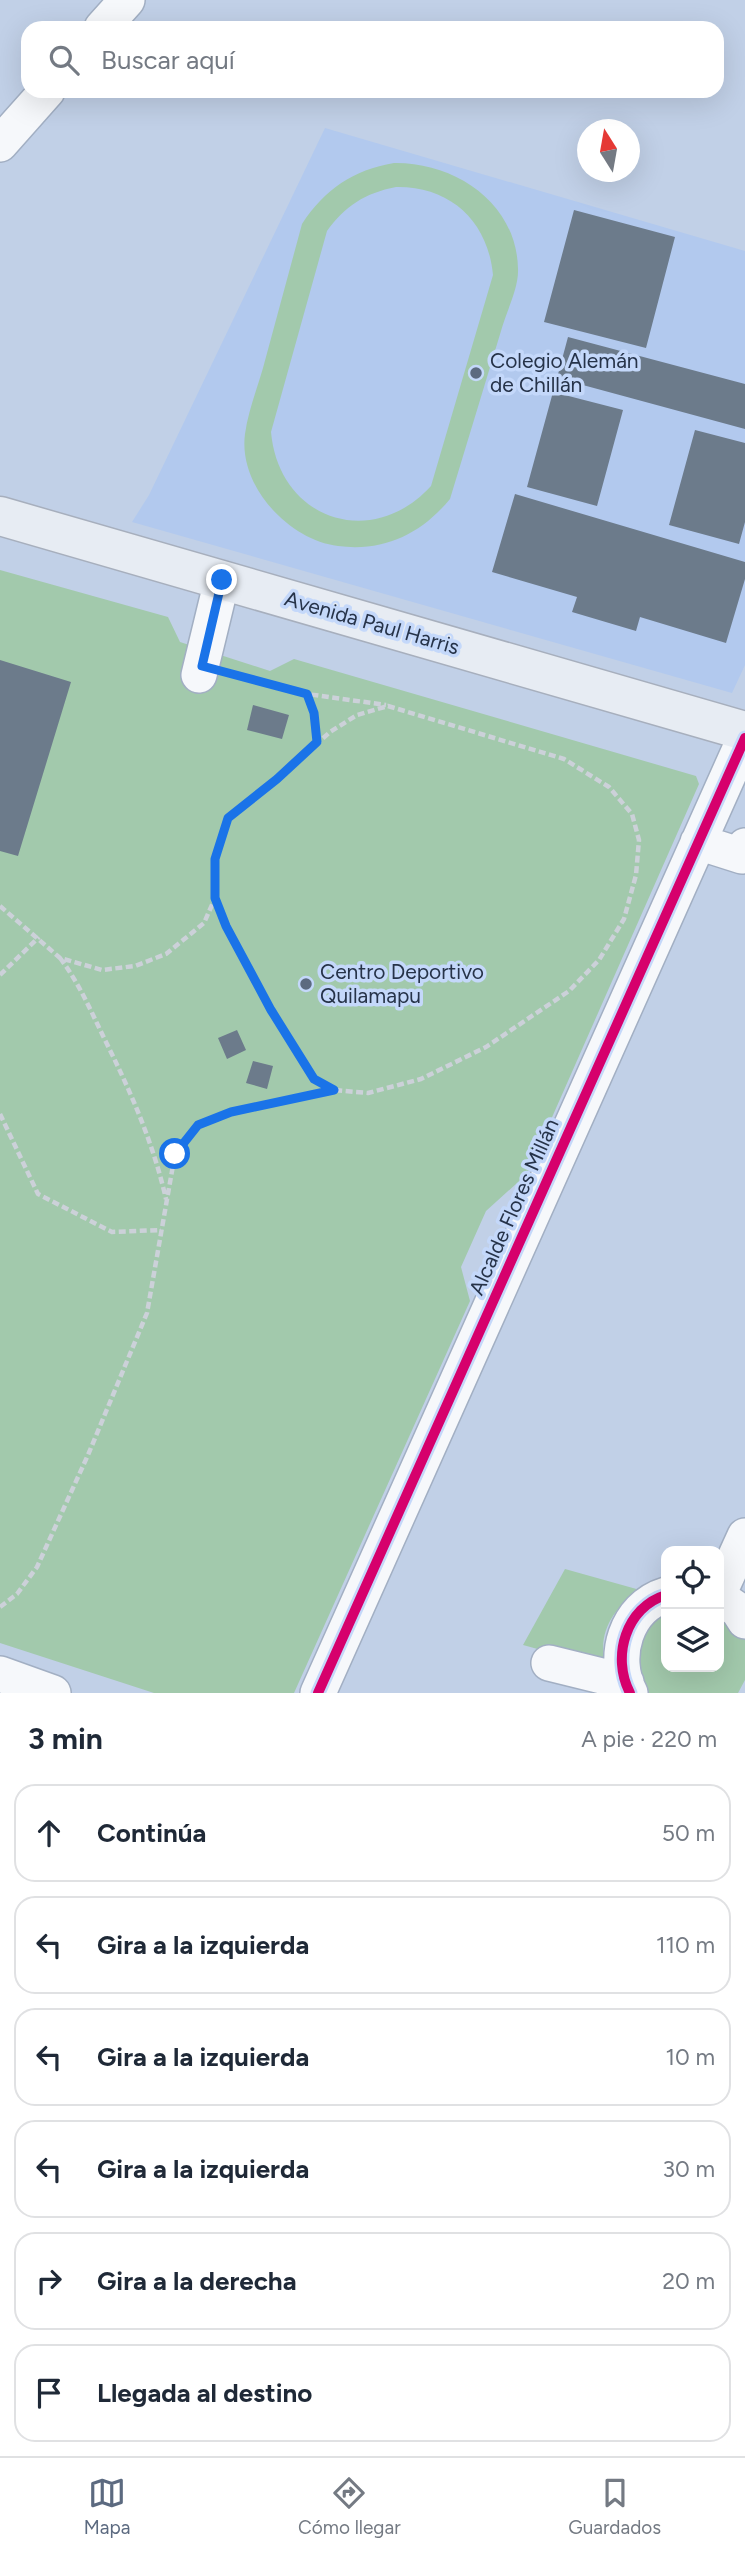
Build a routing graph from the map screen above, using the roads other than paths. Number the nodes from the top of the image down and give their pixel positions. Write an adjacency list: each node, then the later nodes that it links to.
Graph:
1 (127, 0): 2 (street)
2 (108, 21)
3 (41, 98): 4 (street)
4 (0, 144)
5 (0, 516): 6 (main road, Avenida Paul Harris)
6 (222, 580): 7 (street); 8 (main road, Avenida Paul Harris)
7 (201, 670)
8 (745, 731)
9 (745, 738): 10 (street, Alcalde Flores Millán)
10 (698, 842): 11 (street); 19 (street, Alcalde Flores Millán)
11 (745, 846)
12 (745, 1536): 14 (street)
13 (661, 1598): 17 (street)
14 (733, 1603)
15 (549, 1663): 17 (street)
16 (0, 1674): 18 (street)
17 (628, 1688)
18 (54, 1693)
19 (318, 1693)

